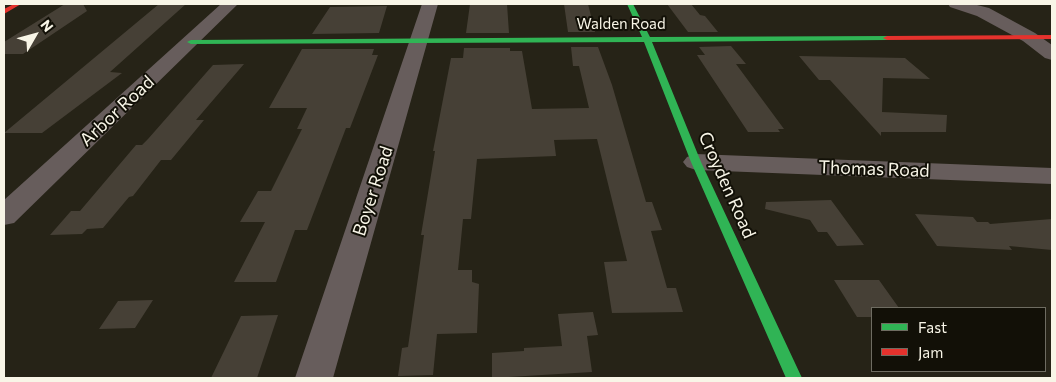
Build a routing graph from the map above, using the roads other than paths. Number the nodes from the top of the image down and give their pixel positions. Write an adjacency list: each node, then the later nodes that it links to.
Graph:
1 (18, 4): 6 (street)
2 (230, 4): 11 (street, Arbor Road)
3 (430, 4): 10 (street, Boyer Road)
4 (630, 4): 9 (street, Croyden Road)
5 (956, 4): 7 (street)
6 (4, 12)
7 (1029, 37): 8 (street, Walden Road); 9 (street, Walden Road); 12 (street)
8 (1052, 37)
9 (647, 39): 10 (street, Walden Road); 13 (street, Croyden Road)
10 (420, 40): 11 (street, Walden Road); 16 (street, Boyer Road)
11 (190, 42): 15 (street, Arbor Road)
12 (1052, 54)
13 (696, 162): 14 (street, Thomas Road); 17 (street, Croyden Road)
14 (1052, 176)
15 (4, 216)
16 (314, 378)
17 (794, 378)

